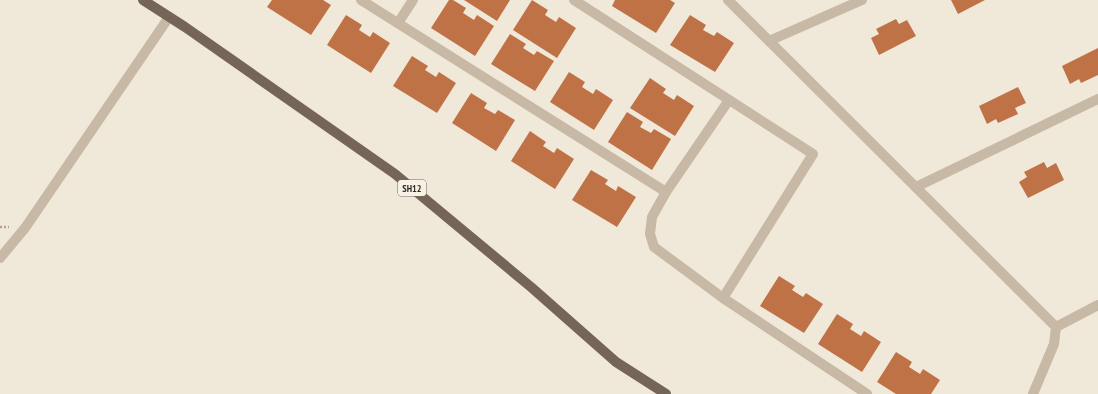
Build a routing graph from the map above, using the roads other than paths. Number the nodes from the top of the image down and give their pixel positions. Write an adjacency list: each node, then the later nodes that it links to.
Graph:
1 (143, 0): 7 (main road, SH12)
2 (361, 0): 8 (street)
3 (413, 0): 8 (street)
4 (574, 0): 11 (street)
5 (728, 0): 9 (street)
6 (862, 0): 9 (street)
7 (169, 17): 14 (street); 18 (main road, SH12)
8 (398, 23): 13 (street)
9 (769, 41): 12 (street)
10 (1098, 98): 12 (street)
11 (729, 100): 13 (street); 15 (street)
12 (916, 187): 17 (street)
13 (666, 192): 15 (street)
14 (0, 258)
15 (723, 298): 19 (street)
16 (1098, 305): 17 (street)
17 (1056, 327): 20 (street)
18 (666, 394)
19 (867, 394)
20 (1034, 394)

